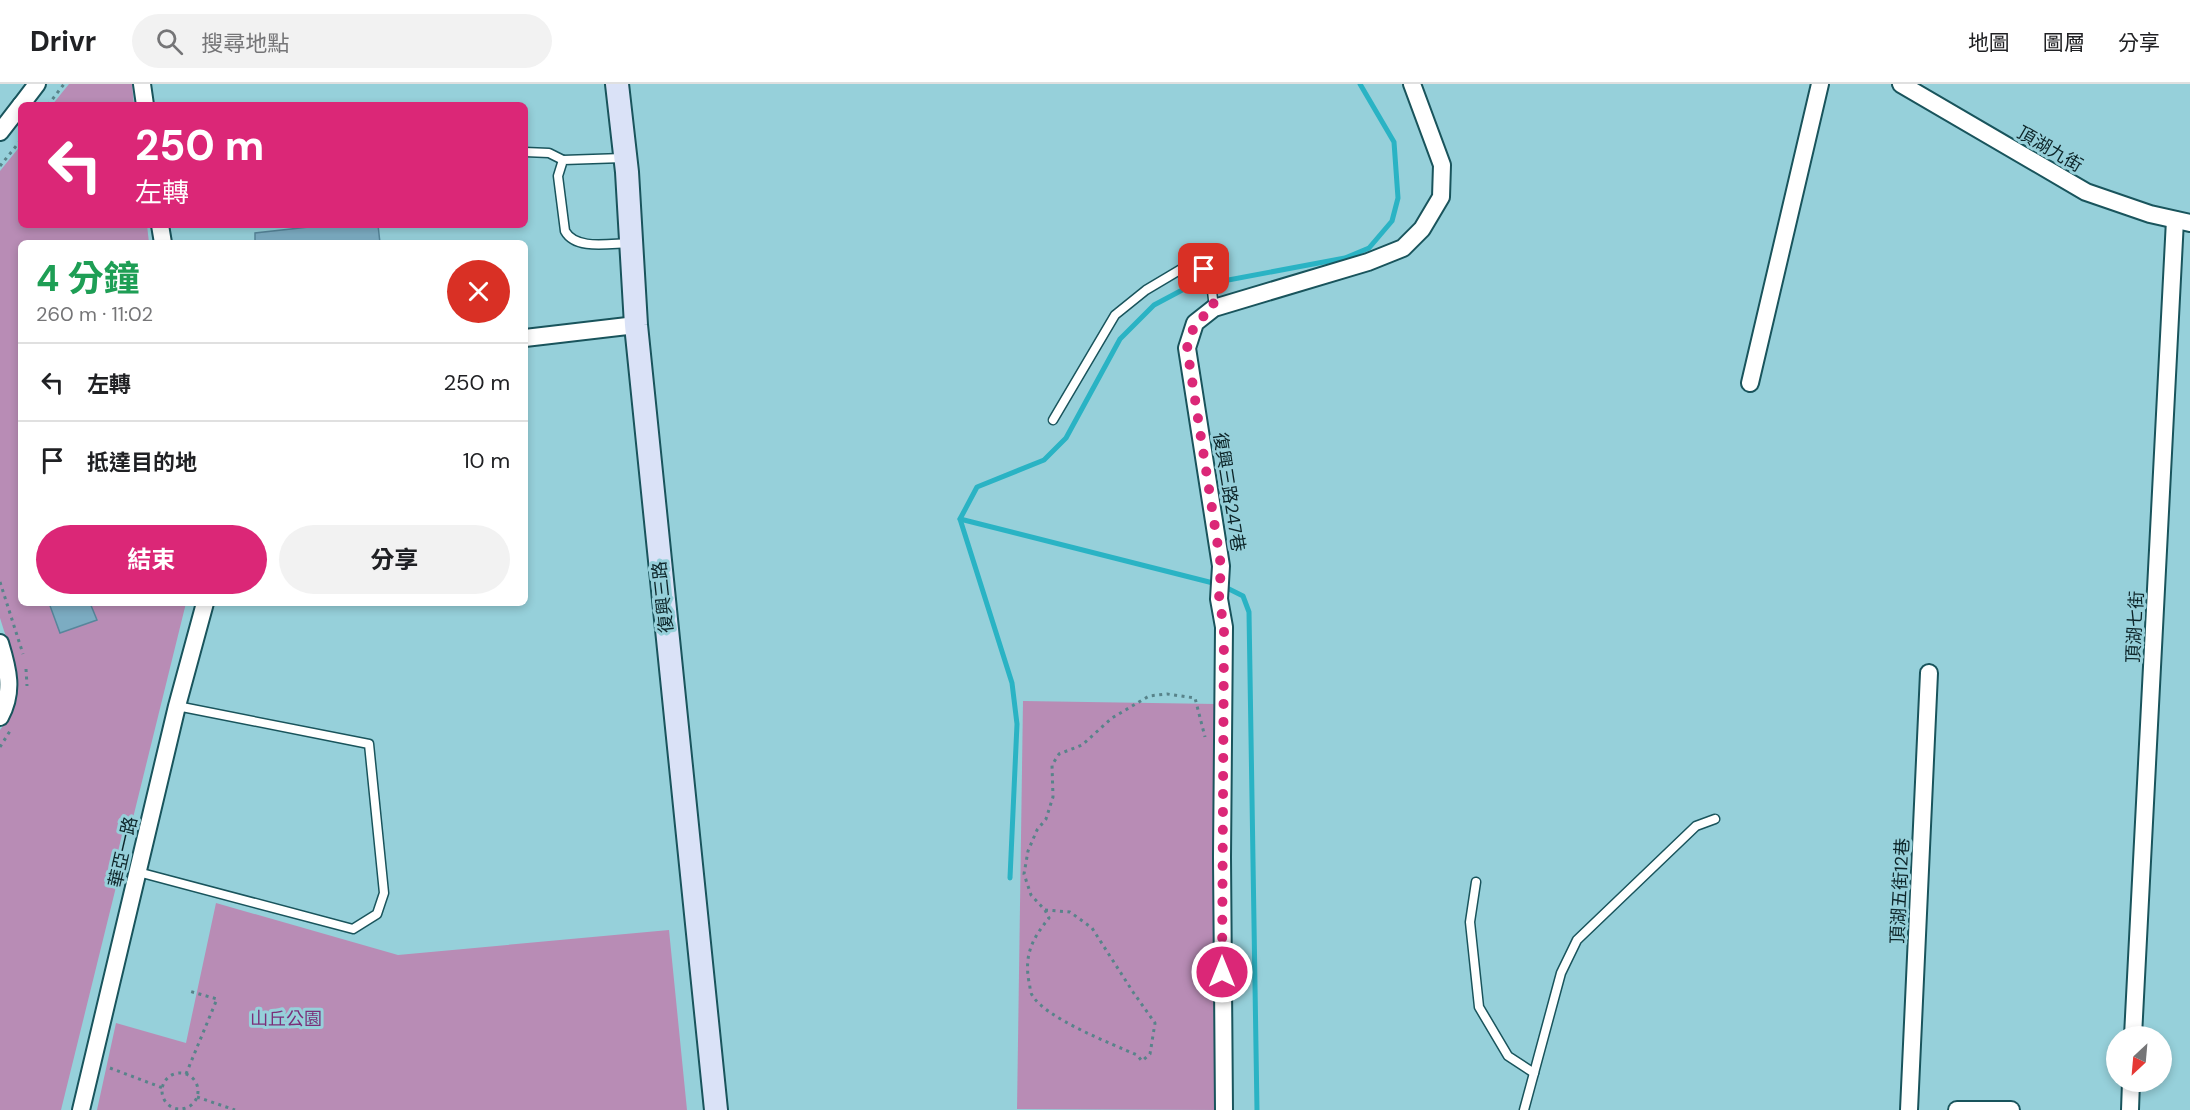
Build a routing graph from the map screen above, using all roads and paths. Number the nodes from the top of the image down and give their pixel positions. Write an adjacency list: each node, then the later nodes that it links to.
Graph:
1 (37, 84): 8 (street)
2 (64, 84): 9 (path)
3 (142, 84): 10 (street)
4 (616, 84): 15 (street, 復興三路)
5 (1412, 84): 20 (street, 復興三路247巷)
6 (1820, 84): 23 (street)
7 (1901, 84): 18 (street, 頂湖九街)
8 (23, 102)
9 (50, 102)
10 (145, 102)
11 (18, 109): 12 (street)
12 (0, 132)
13 (18, 144): 17 (path)
14 (528, 152): 16 (lane)
15 (626, 158): 16 (lane); 19 (street, 復興三路)
16 (563, 160): 19 (lane)
17 (0, 166)
18 (2183, 221): 36 (street, 頂湖七街)
19 (631, 243): 21 (street, 復興三路)
20 (1213, 299): 24 (lane); 47 (street, 復興三路247巷)
21 (636, 325): 22 (street); 46 (street, 復興三路)
22 (528, 338)
23 (1750, 383)
24 (1053, 420)
25 (204, 606): 28 (street, 華亞一路)
26 (0, 643): 29 (street)
27 (1929, 673): 49 (street, 頂湖五街12巷)
28 (177, 706): 32 (street, 華亞一路); 32 (lane)
29 (0, 717)
30 (1205, 739): 34 (path)
31 (1714, 819): 38 (lane)
32 (138, 872): 44 (street, 華亞一路)
33 (1476, 882): 38 (lane)
34 (1045, 910): 34 (path)
35 (189, 991): 39 (path)
36 (2134, 1026)
37 (110, 1068): 40 (path)
38 (1534, 1073): 48 (lane)
39 (186, 1074): 40 (path); 42 (path)
40 (162, 1088): 43 (path)
41 (2131, 1092): 52 (street)
42 (197, 1096): 43 (path); 45 (path)
43 (172, 1109)
44 (81, 1110)
45 (235, 1110)
46 (716, 1110)
47 (1224, 1110)
48 (1524, 1110)
49 (1909, 1110)
50 (1957, 1110): 51 (street)
51 (2011, 1110)
52 (2130, 1110)

